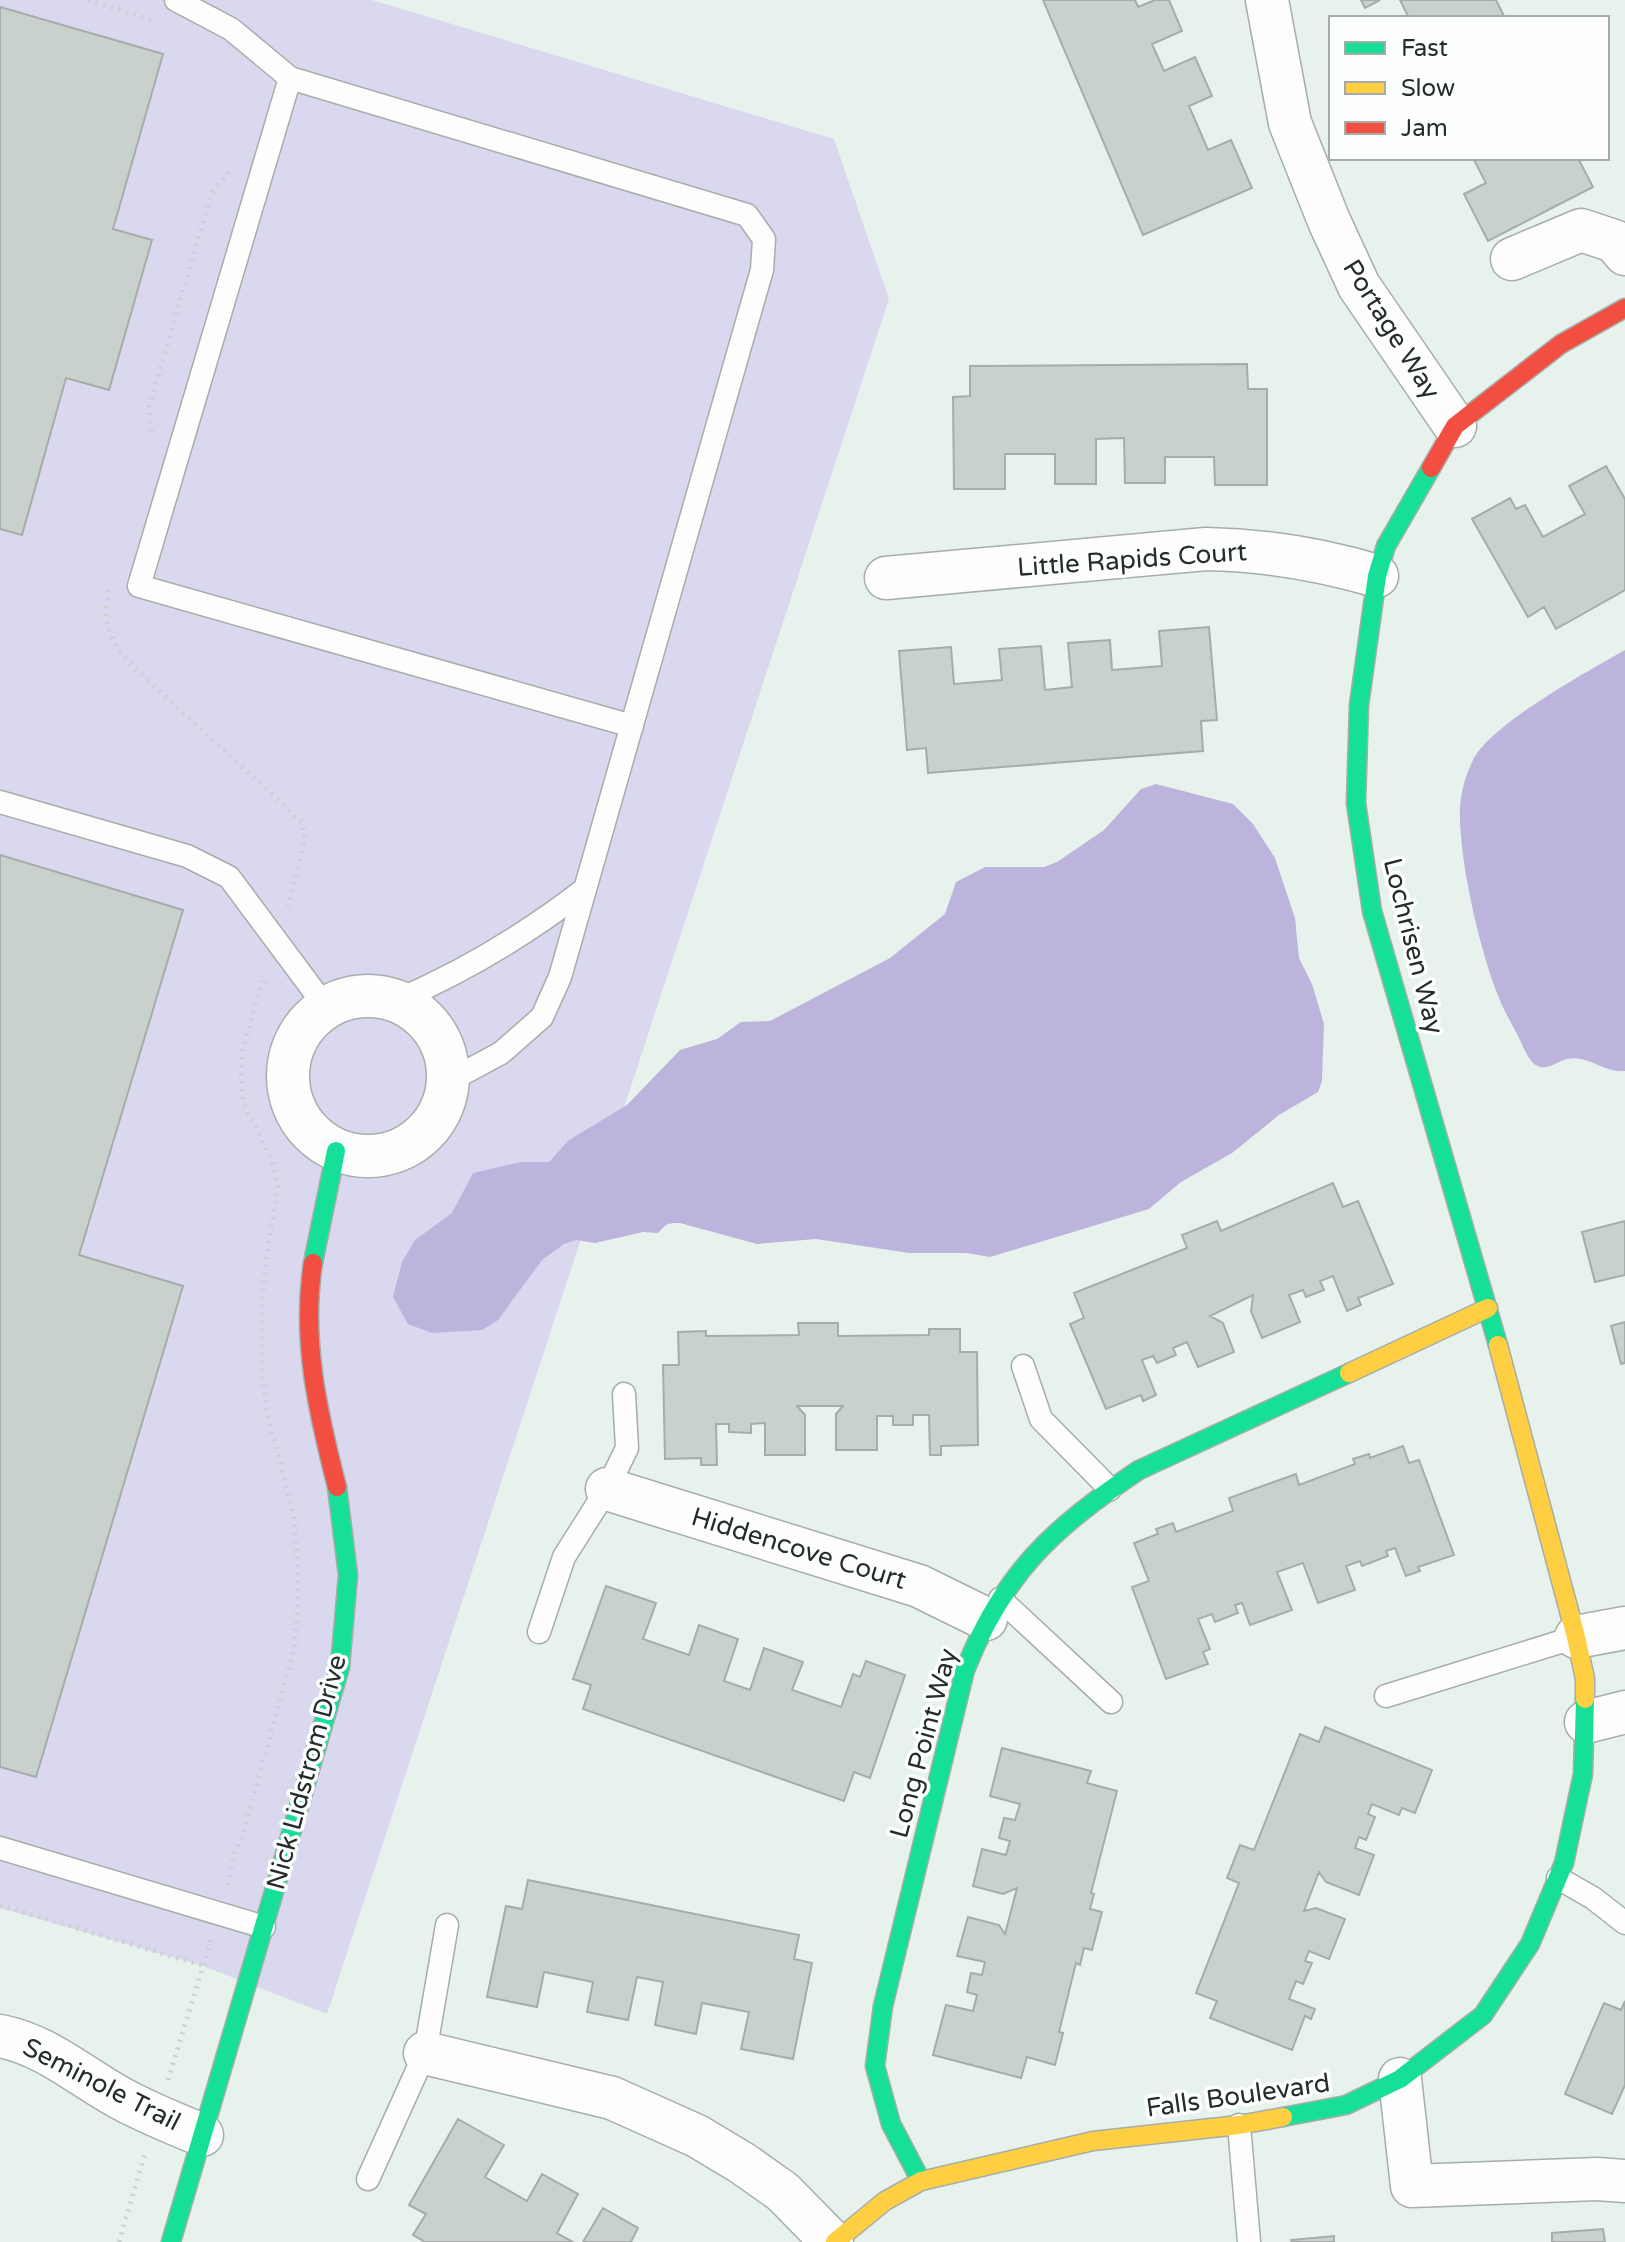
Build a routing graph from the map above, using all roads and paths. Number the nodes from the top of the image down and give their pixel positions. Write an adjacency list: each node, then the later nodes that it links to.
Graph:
1 (88, 0): 4 (path)
2 (176, 0): 5 (lane)
3 (1267, 0): 6 (street, Portage Way)
4 (157, 21)
5 (290, 78): 16 (lane); 16 (lane)
6 (1318, 157): 11 (street, Portage Way)
7 (234, 166): 12 (path)
8 (1625, 254): 9 (street)
9 (1512, 259)
10 (1625, 308): 11 (street, Lochrisen Way)
11 (1455, 426): 13 (street, Lochrisen Way)
12 (154, 438)
13 (1377, 576): 14 (street, Little Rapids Court); 24 (street, Lochrisen Way)
14 (886, 578)
15 (112, 579): 19 (path)
16 (632, 726): 18 (lane)
17 (0, 802): 19 (lane)
18 (585, 889): 20 (lane); 22 (lane)
19 (277, 942): 21 (lane); 39 (path)
20 (398, 1000): 21 (street); 22 (street)
21 (325, 1006): 23 (street)
22 (449, 1081): 23 (street)
23 (336, 1151): 42 (street, Nick Lidstrom Drive)
24 (1488, 1308): 28 (street, Long Point Way); 32 (street, Lochrisen Way)
25 (1023, 1366): 28 (lane)
26 (624, 1394): 27 (lane)
27 (607, 1489): 29 (street, Hiddencove Court); 31 (lane)
28 (1110, 1489): 29 (street, Long Point Way)
29 (993, 1609): 34 (lane); 51 (street, Long Point Way)
30 (1625, 1628): 32 (street)
31 (539, 1632)
32 (1576, 1637): 33 (lane); 35 (street, Falls Boulevard)
33 (1386, 1696)
34 (1111, 1702)
35 (1606, 1717): 37 (street, Falls Boulevard)
36 (0, 1848): 39 (lane)
37 (1558, 1878): 40 (lane); 46 (street, Falls Boulevard)
38 (0, 1905): 43 (path)
39 (219, 1913): 42 (lane); 43 (path)
40 (1625, 1923)
41 (447, 1925): 45 (lane)
42 (264, 1927): 49 (street, Nick Lidstrom Drive)
43 (204, 1966): 47 (path)
44 (0, 2036): 47 (street, Seminole Trail)
45 (425, 2053): 50 (lane); 55 (street)
46 (1400, 2079): 48 (street, Falls Boulevard); 52 (street)
47 (157, 2116): 49 (street, Seminole Trail); 53 (path)
48 (1239, 2125): 51 (street, Falls Boulevard); 56 (lane)
49 (202, 2135): 54 (street, Nick Lidstrom Drive)
50 (368, 2179)
51 (921, 2181): 55 (street, Falls Boulevard)
52 (1625, 2181)
53 (119, 2242)
54 (171, 2242)
55 (833, 2242)
56 (1249, 2242)

